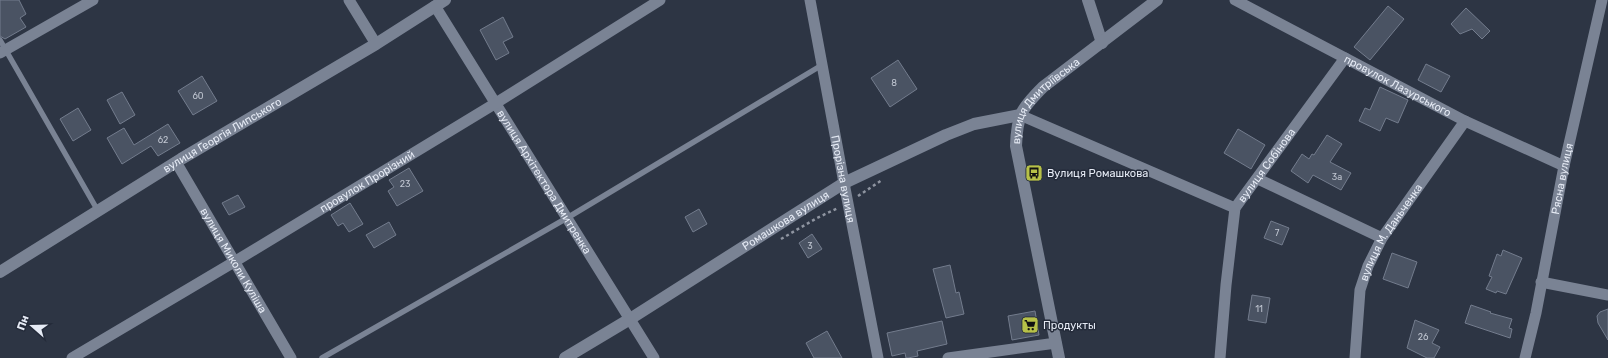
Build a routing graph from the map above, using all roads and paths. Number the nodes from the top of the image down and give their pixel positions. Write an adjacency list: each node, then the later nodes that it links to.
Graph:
1 (94, 0): 13 (street)
2 (349, 0): 12 (street)
3 (660, 0): 16 (street, провулок Прорізний)
4 (810, 0): 15 (street, Прорізна вулиця)
5 (1088, 0): 11 (street)
6 (1156, 0): 11 (street, вулиця Дмитріївська)
7 (1235, 0): 14 (street, провулок Лазурського)
8 (1602, 0): 20 (street, Рясна вулиця)
9 (440, 3): 12 (street, вулиця Георгія Липського); 16 (street, вулиця Архітектора Дмитренка)
10 (0, 40): 13 (lane)
11 (1102, 43): 17 (street, вулиця Дмитріївська)
12 (376, 44): 19 (street, вулиця Георгія Липського)
13 (3, 51): 24 (lane)
14 (1345, 58): 18 (street, провулок Лазурського); 21 (street, вулиця Собінова)
15 (822, 65): 22 (street, Прорізна вулиця); 25 (lane)
16 (496, 103): 25 (street, вулиця Архітектора Дмитренка); 27 (street, провулок Прорізний)
17 (1020, 115): 22 (street, Ромашкова вулиця); 23 (street); 32 (street, вулиця Дмитріївська)
18 (1465, 121): 20 (street, провулок Лазурського); 26 (street, вулиця М. Даньченка)
19 (176, 162): 24 (street, вулиця Георгія Липського); 27 (street, вулиця Миколи Куліша)
20 (1564, 166): 29 (street, Рясна вулиця)
21 (1258, 178): 23 (street, вулиця Собінова); 26 (street)
22 (844, 183): 31 (street, Ромашкова вулиця); 38 (street, Прорізна вулиця)
23 (1235, 208): 41 (street, вулиця Собінова)
24 (98, 211): 28 (street, вулиця Георгія Липського)
25 (567, 218): 31 (street, вулиця Архітектора Дмитренка); 35 (lane)
26 (1382, 238): 42 (street, вулиця М. Даньченка)
27 (234, 262): 33 (street, провулок Прорізний); 34 (street, вулиця Миколи Куліша)
28 (0, 272)
29 (1541, 282): 30 (street); 43 (street, Рясна вулиця)
30 (1608, 295)
31 (630, 319): 36 (street, Ромашкова вулиця); 37 (street, вулиця Архітектора Дмитренка)
32 (1056, 343): 39 (street); 40 (street, вулиця Дмитріївська)
33 (72, 358)
34 (290, 358)
35 (322, 358)
36 (565, 358)
37 (654, 358)
38 (878, 358)
39 (948, 358)
40 (1059, 358)
41 (1220, 358)
42 (1355, 358)
43 (1525, 358)

